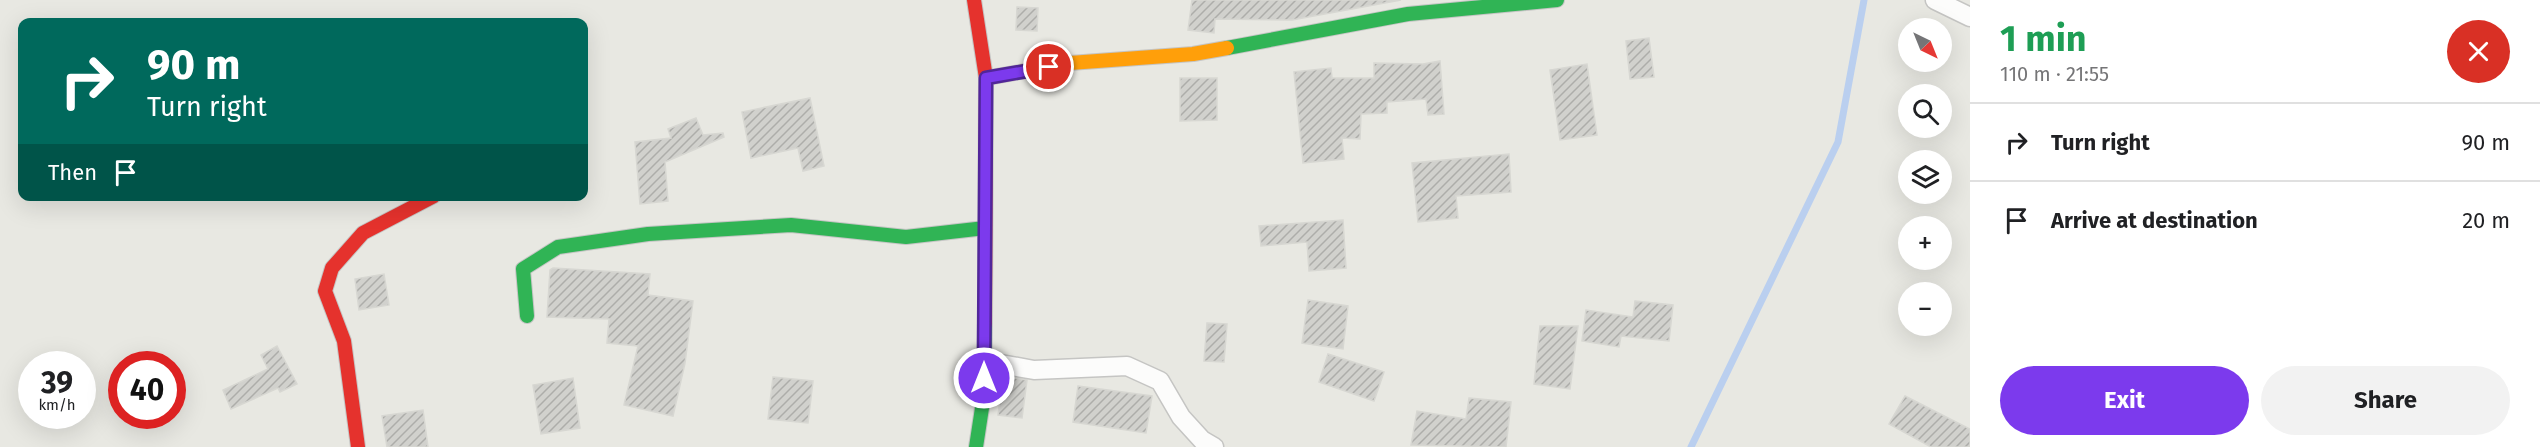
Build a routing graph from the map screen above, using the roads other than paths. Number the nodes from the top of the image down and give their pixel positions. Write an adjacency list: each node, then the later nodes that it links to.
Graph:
1 (974, 0): 5 (street)
2 (1557, 0): 5 (street)
3 (1935, 0): 4 (street)
4 (1970, 17)
5 (986, 78): 7 (street)
6 (424, 201): 10 (street)
7 (985, 228): 8 (street); 9 (street)
8 (527, 316)
9 (984, 361): 11 (street); 12 (street)
10 (358, 447)
11 (976, 447)
12 (1214, 447)

